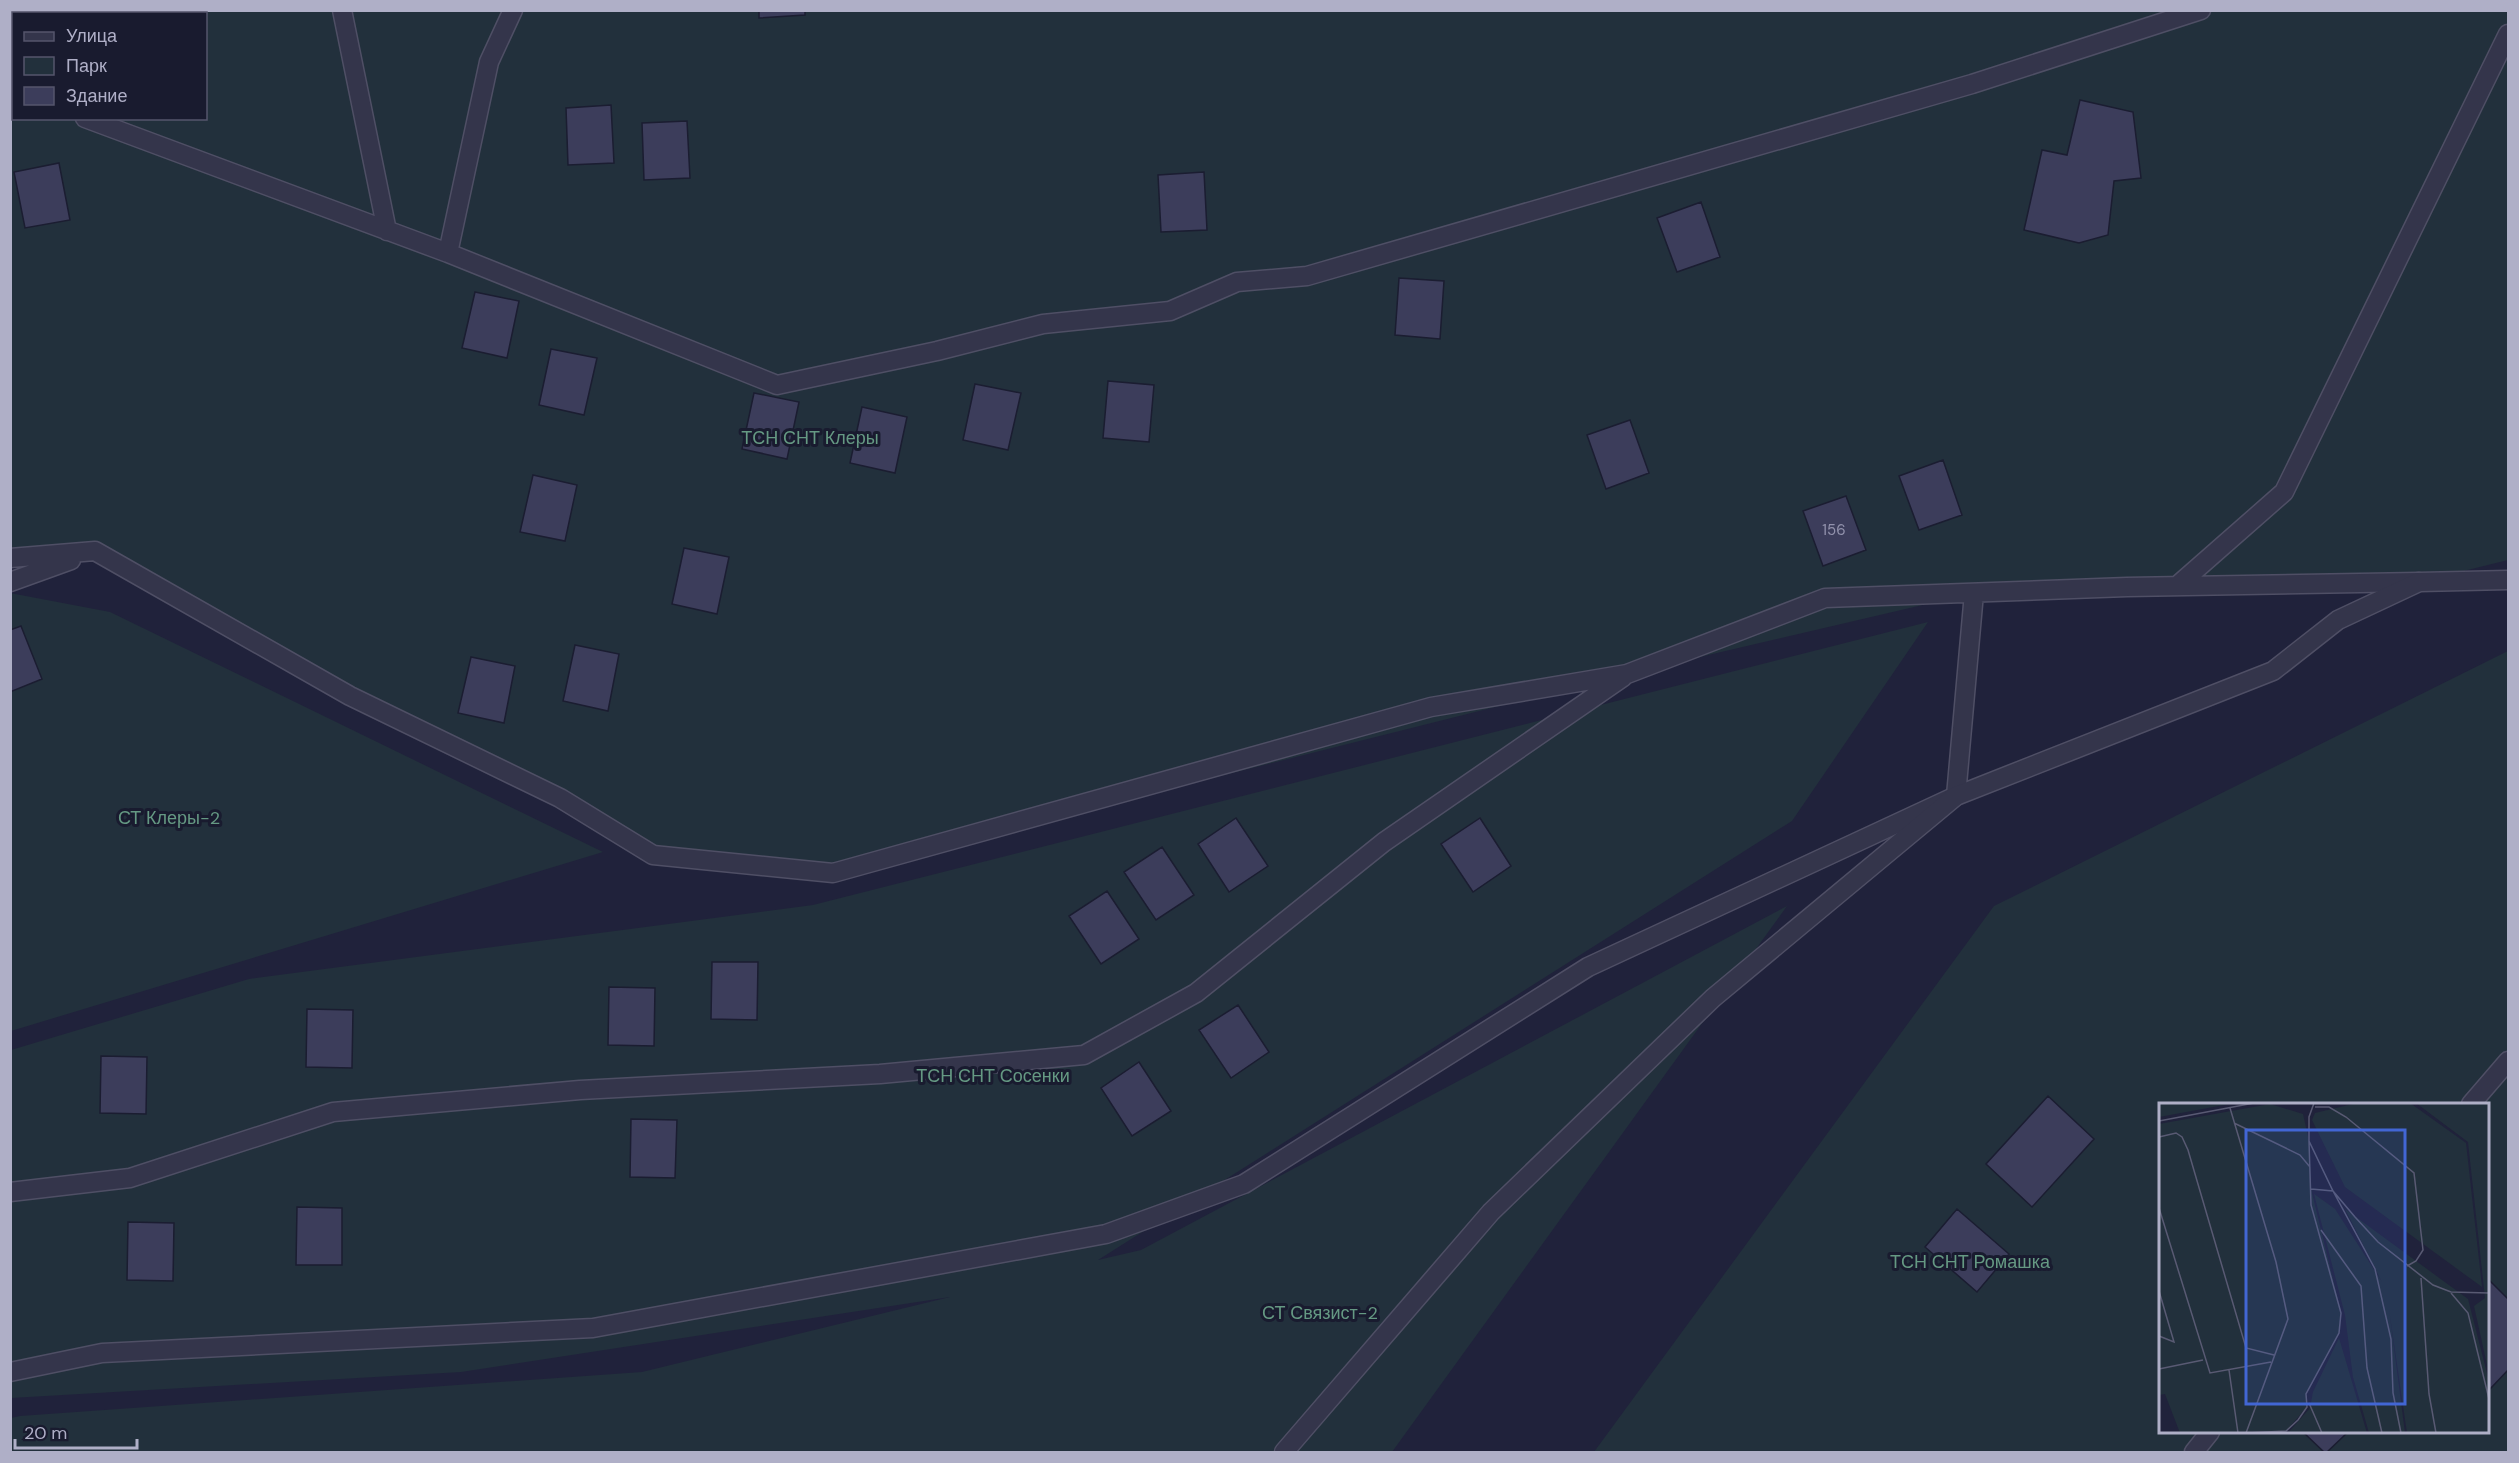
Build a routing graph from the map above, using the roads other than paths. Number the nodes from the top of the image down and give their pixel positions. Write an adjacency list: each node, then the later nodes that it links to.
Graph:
1 (342, 10): 6 (street)
2 (513, 10): 7 (street)
3 (2200, 10): 7 (street)
4 (2508, 34): 13 (street)
5 (90, 120): 6 (street)
6 (387, 231): 7 (street)
7 (448, 253)
8 (95, 551): 9 (street); 11 (street); 15 (street)
9 (10, 558)
10 (2508, 580): 12 (street)
11 (10, 582)
12 (2419, 582): 13 (street); 16 (street)
13 (2177, 586): 14 (street)
14 (1974, 593): 15 (street); 16 (street)
15 (1627, 674): 19 (street)
16 (1956, 796): 20 (street); 22 (street)
17 (2508, 1061): 18 (street)
18 (2472, 1103)
19 (10, 1192)
20 (10, 1372)
21 (2208, 1433): 23 (street)
22 (1284, 1452)
23 (2194, 1452)

